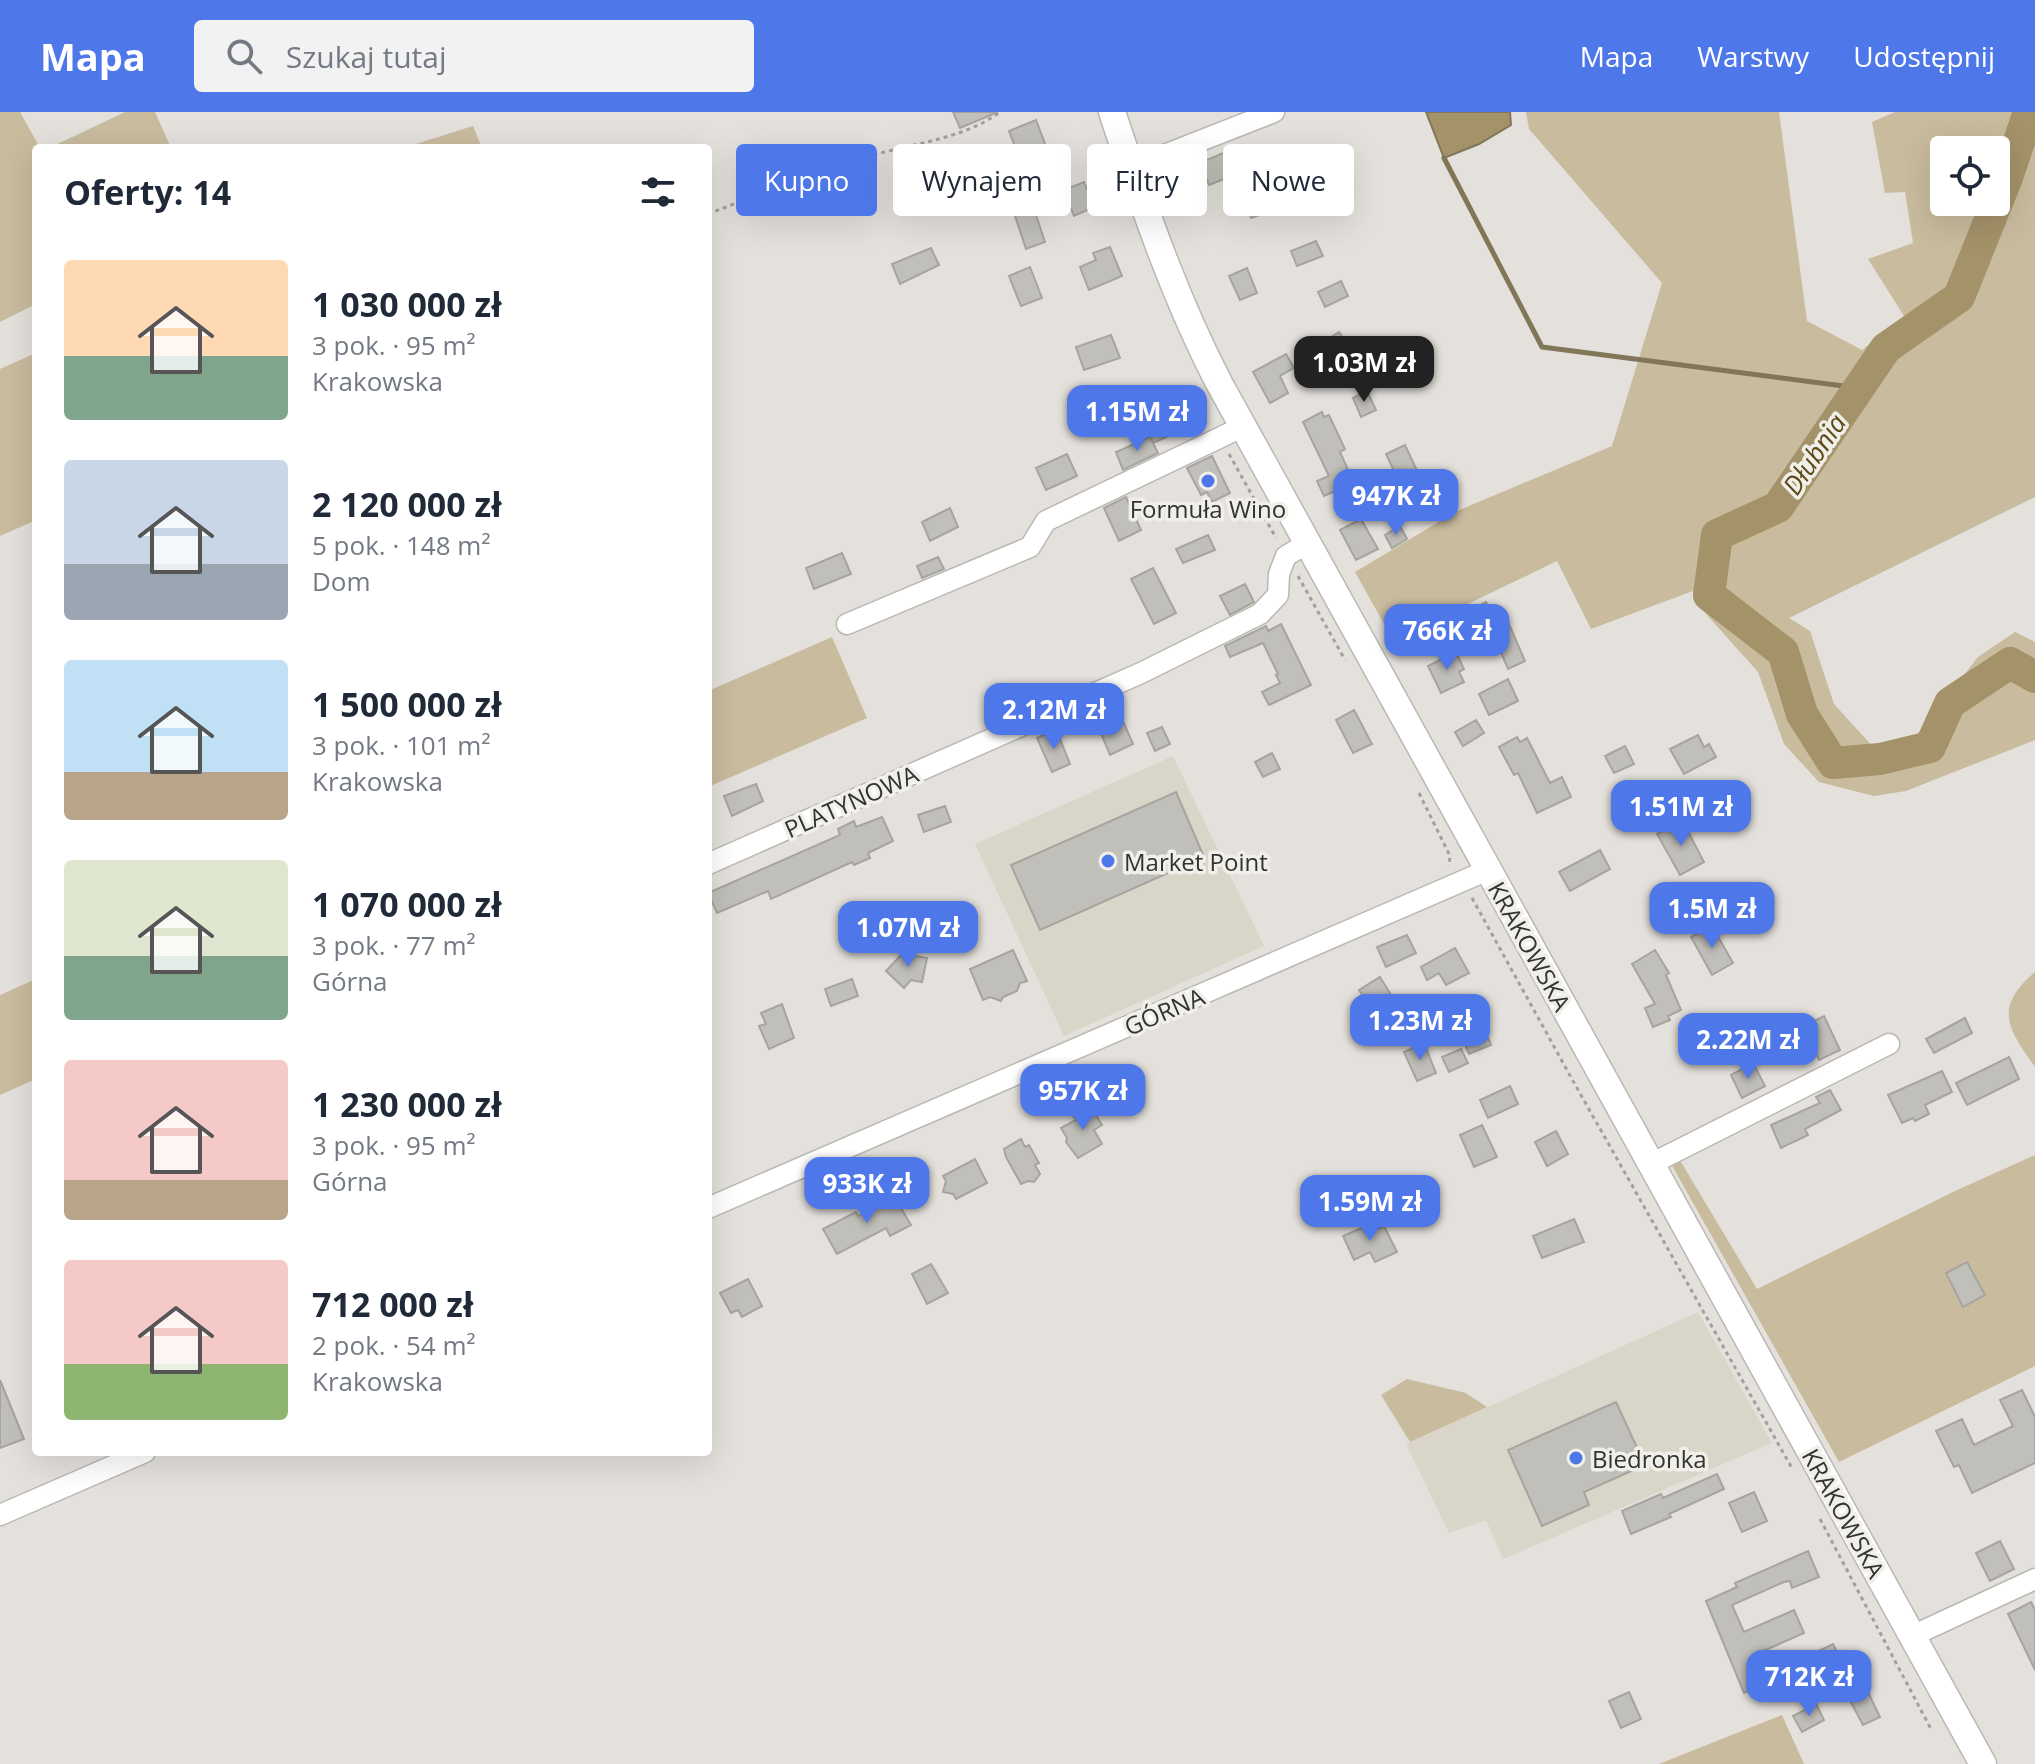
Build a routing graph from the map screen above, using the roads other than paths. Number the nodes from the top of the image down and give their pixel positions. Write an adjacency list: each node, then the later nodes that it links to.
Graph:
1 (1112, 112): 3 (main road, KRAKOWSKA)
2 (1274, 112): 4 (street)
3 (1123, 144)
4 (1192, 144)
5 (1149, 216): 6 (main road, KRAKOWSKA)
6 (1242, 427): 7 (main road, KRAKOWSKA); 8 (street)
7 (1306, 544): 9 (street, PLATYNOWA); 10 (main road, KRAKOWSKA)
8 (847, 624)
9 (712, 862)
10 (1488, 870): 12 (main road, KRAKOWSKA); 13 (street, GÓRNA)
11 (1889, 1044): 12 (street)
12 (1651, 1164): 17 (main road, KRAKOWSKA)
13 (712, 1206)
14 (136, 1456): 15 (street)
15 (0, 1515)
16 (2035, 1579): 17 (street)
17 (1912, 1636): 18 (main road, KRAKOWSKA)
18 (1983, 1764)

